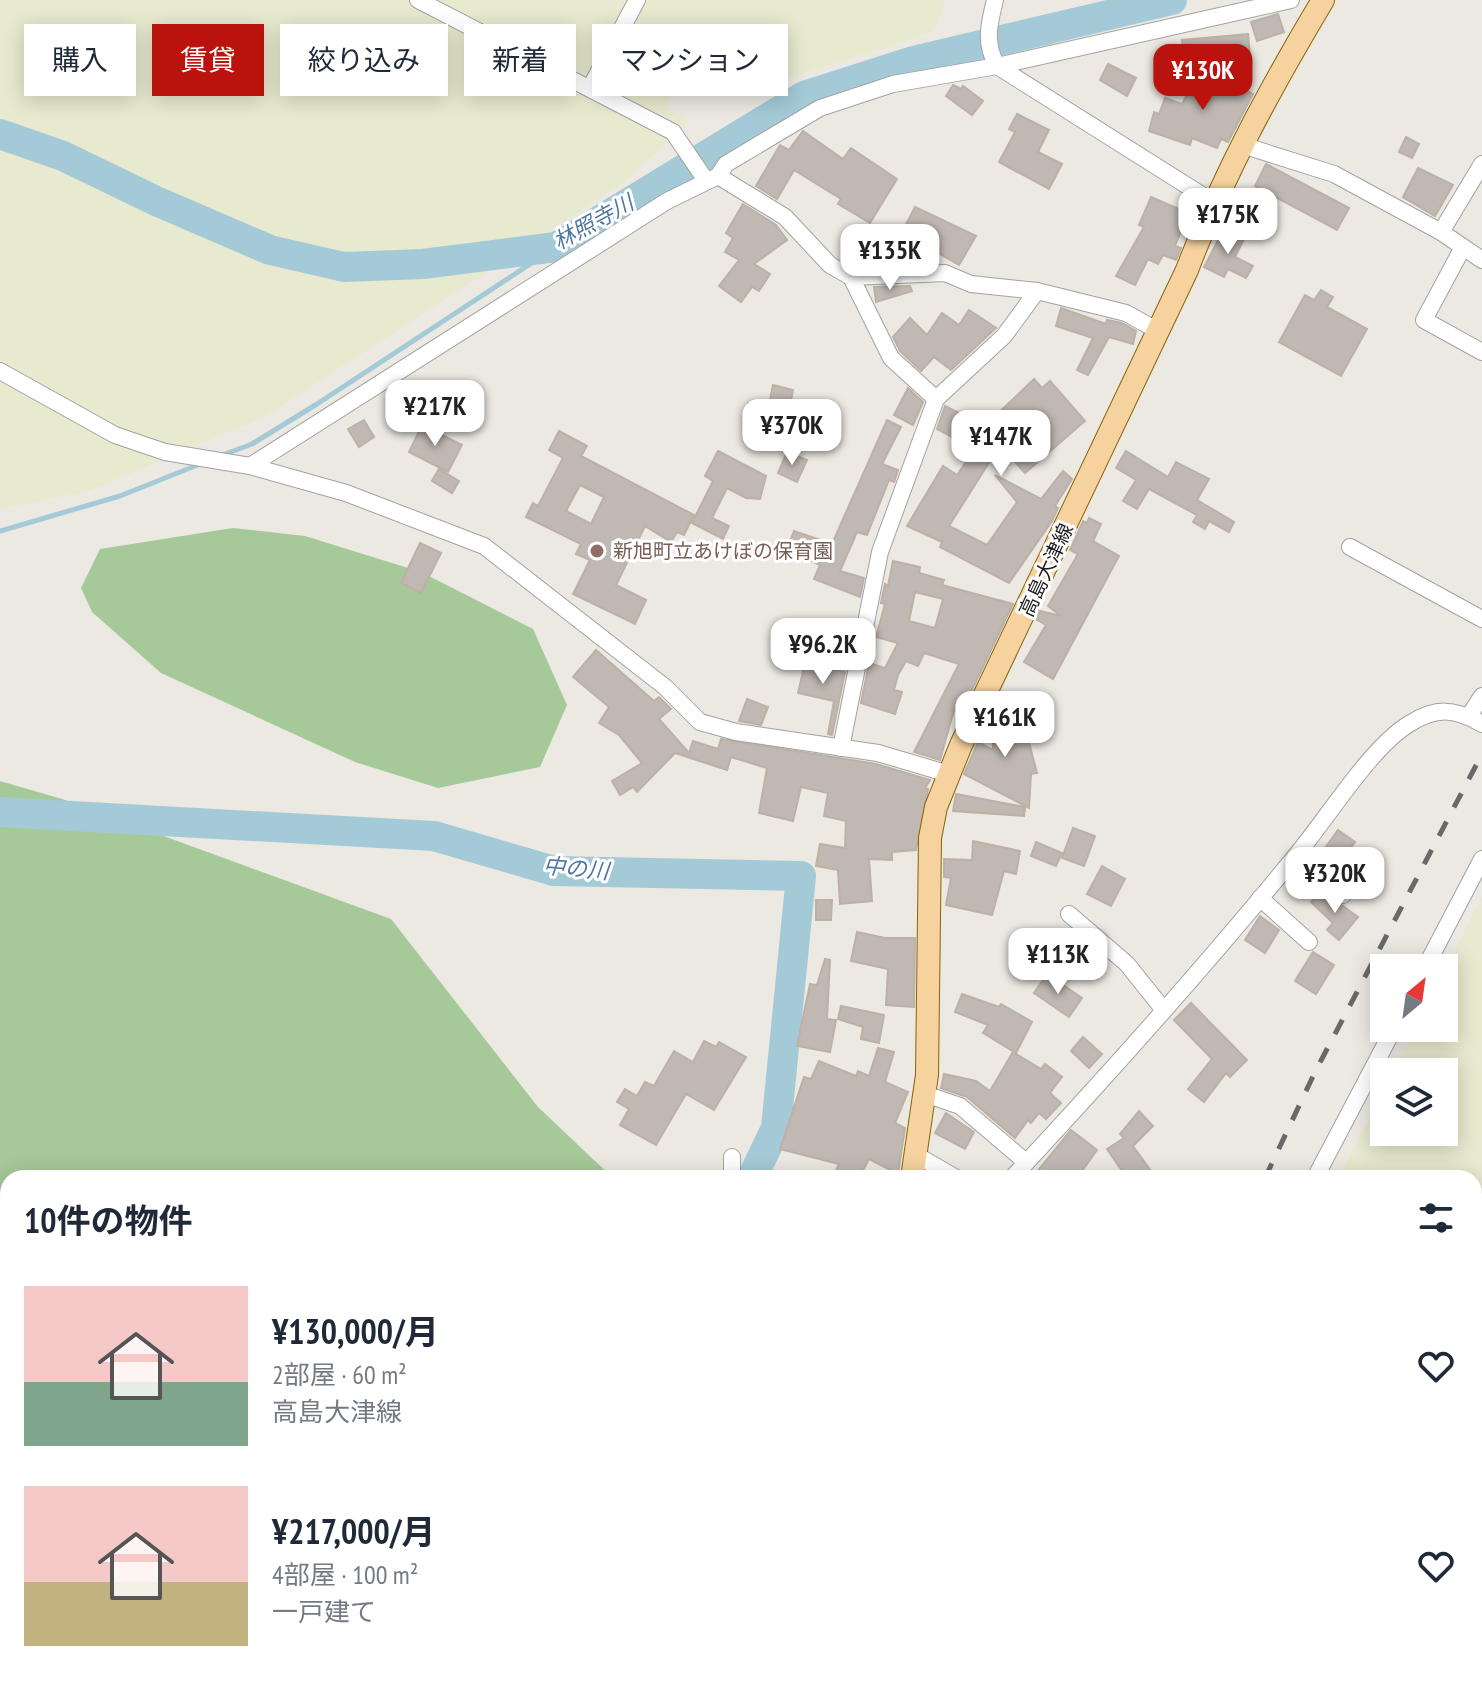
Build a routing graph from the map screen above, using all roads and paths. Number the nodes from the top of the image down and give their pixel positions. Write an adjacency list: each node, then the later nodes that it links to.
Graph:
1 (418, 0): 7 (street)
2 (637, 0): 7 (street)
3 (1291, 0): 6 (street)
4 (1323, 0): 8 (main road, 高島大津線)
5 (994, 3): 6 (street)
6 (994, 61): 10 (street); 11 (street)
7 (590, 88): 10 (street)
8 (1242, 145): 11 (main road, 高島大津線); 12 (street)
9 (1482, 164): 12 (street)
10 (711, 178): 15 (street); 21 (street)
11 (1213, 202): 17 (main road, 高島大津線)
12 (1441, 232): 13 (street)
13 (1462, 249): 14 (street); 18 (street)
14 (1482, 260)
15 (851, 277): 16 (street); 20 (street)
16 (1037, 291): 17 (street); 20 (street)
17 (1158, 331): 27 (main road, 高島大津線)
18 (1482, 352)
19 (0, 371): 21 (street)
20 (936, 399): 26 (street)
21 (250, 466): 26 (street)
22 (1350, 547): 23 (street)
23 (1482, 619)
24 (1482, 696): 25 (street)
25 (1476, 720): 28 (street)
26 (841, 748): 27 (street)
27 (949, 774): 37 (main road, 高島大津線)
28 (1298, 854): 30 (street); 31 (street)
29 (1482, 859): 34 (street)
30 (1343, 895)
31 (1260, 898): 33 (street); 35 (street)
32 (1069, 914): 35 (street)
33 (1309, 942)
34 (1432, 954)
35 (1163, 1009): 39 (street)
36 (1387, 1042): 43 (street)
37 (925, 1094): 39 (street); 40 (main road, 高島大津線)
38 (732, 1157): 41 (street)
39 (1026, 1162): 42 (street)
40 (915, 1167)
41 (732, 1170)
42 (1019, 1170)
43 (1319, 1170)

